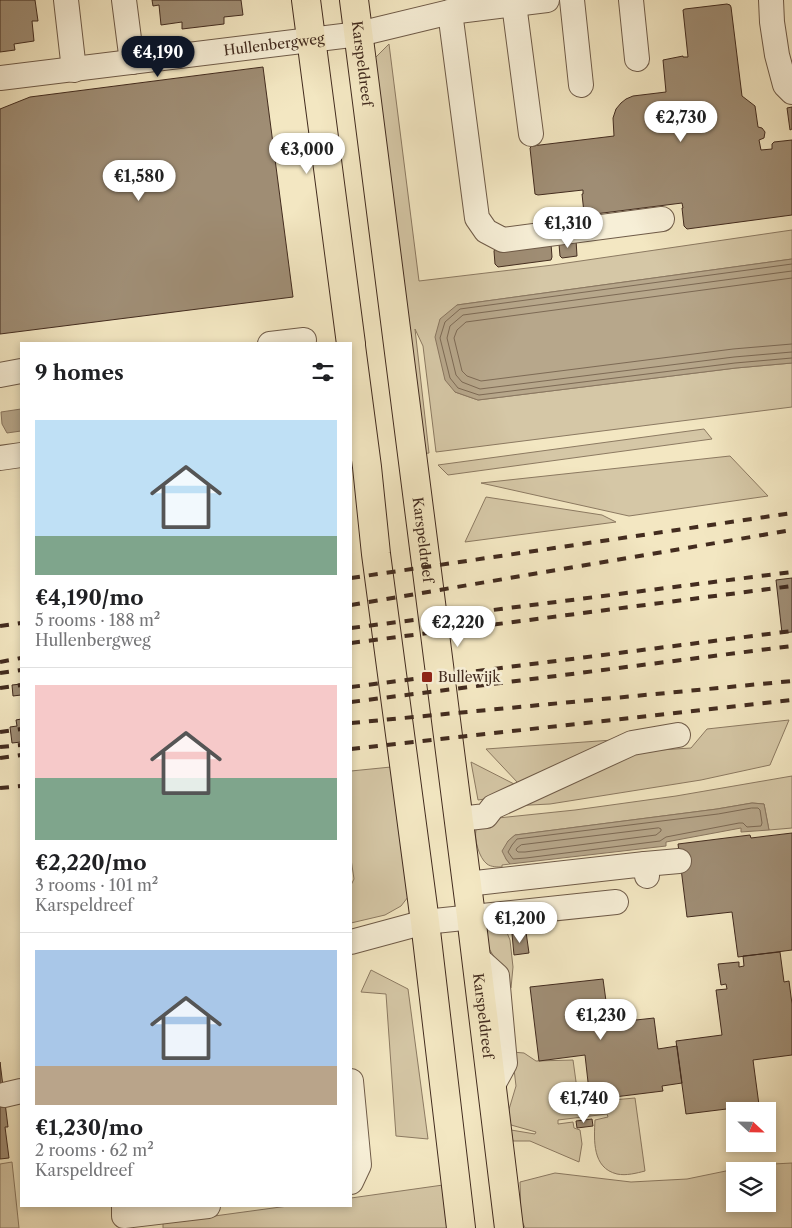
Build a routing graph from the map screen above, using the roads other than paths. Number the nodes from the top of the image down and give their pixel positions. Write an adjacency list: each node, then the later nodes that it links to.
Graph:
1 (66, 0): 15 (street)
2 (124, 0): 14 (street)
3 (306, 0): 12 (main road)
4 (354, 0): 11 (main road, Karspeldreef)
5 (547, 0): 9 (street, Hullenbergweg)
6 (572, 0): 17 (street)
7 (631, 0): 13 (street)
8 (771, 0): 18 (street)
9 (514, 4): 10 (street, Hullenbergweg); 19 (street)
10 (450, 12): 11 (street, Hullenbergweg); 20 (street)
11 (359, 34): 12 (street, Hullenbergweg); 31 (main road, Karspeldreef)
12 (311, 39): 14 (street, Hullenbergweg); 23 (main road)
13 (637, 59)
14 (132, 62): 15 (street, Hullenbergweg)
15 (74, 70): 16 (street, Hullenbergweg)
16 (0, 78)
17 (581, 85)
18 (792, 92)
19 (531, 134)
20 (662, 218)
21 (304, 340): 22 (street)
22 (287, 342)
23 (351, 342)
24 (352, 360): 27 (main road)
25 (20, 371): 26 (street)
26 (0, 375)
27 (355, 407): 36 (main road)
28 (20, 455): 29 (street)
29 (0, 458)
30 (678, 735): 31 (street)
31 (459, 819): 33 (main road, Karspeldreef)
32 (679, 861): 33 (street)
33 (467, 884): 35 (main road, Karspeldreef)
34 (616, 902): 35 (street)
35 (471, 916): 36 (street); 43 (main road, Karspeldreef)
36 (425, 922): 37 (street); 42 (main road)
37 (352, 942)
38 (352, 1092): 39 (street)
39 (352, 1180)
40 (200, 1207): 41 (street)
41 (125, 1217)
42 (461, 1228)
43 (509, 1228)

